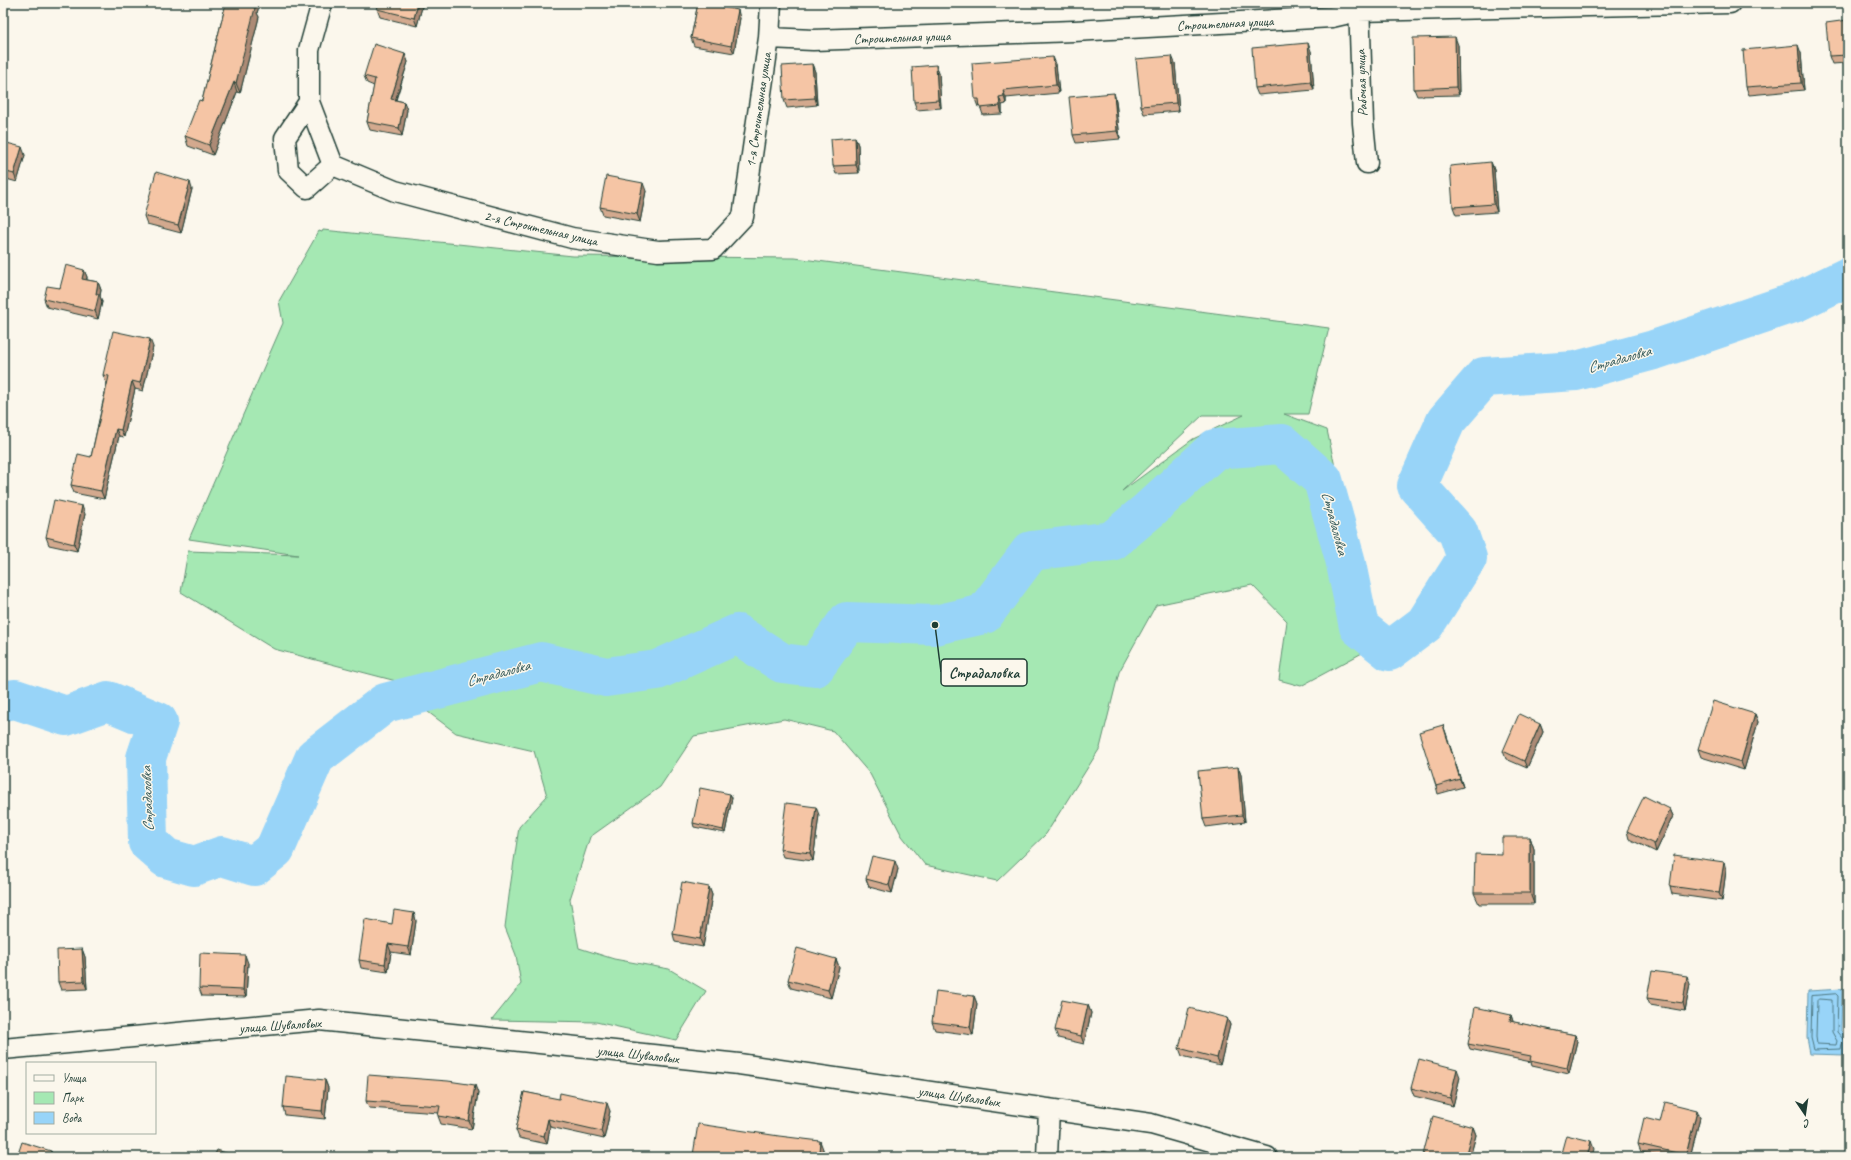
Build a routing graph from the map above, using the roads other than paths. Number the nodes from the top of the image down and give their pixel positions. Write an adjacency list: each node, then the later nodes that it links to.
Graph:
1 (322, 3): 6 (street)
2 (772, 3): 5 (street, 1-я Строительная улица)
3 (1730, 3): 4 (street, Строительная улица)
4 (1358, 7): 5 (street, Строительная улица); 7 (street, Рабочая улица)
5 (769, 38): 9 (street, 1-я Строительная улица)
6 (309, 102): 8 (street); 8 (street)
7 (1367, 163)
8 (333, 164): 9 (street, 2-я Строительная улица)
9 (743, 217)
10 (3, 1049): 11 (street, улица Шуваловых)
11 (1049, 1109): 12 (street); 13 (street, улица Шуваловых)
12 (1047, 1157)
13 (1267, 1157)

